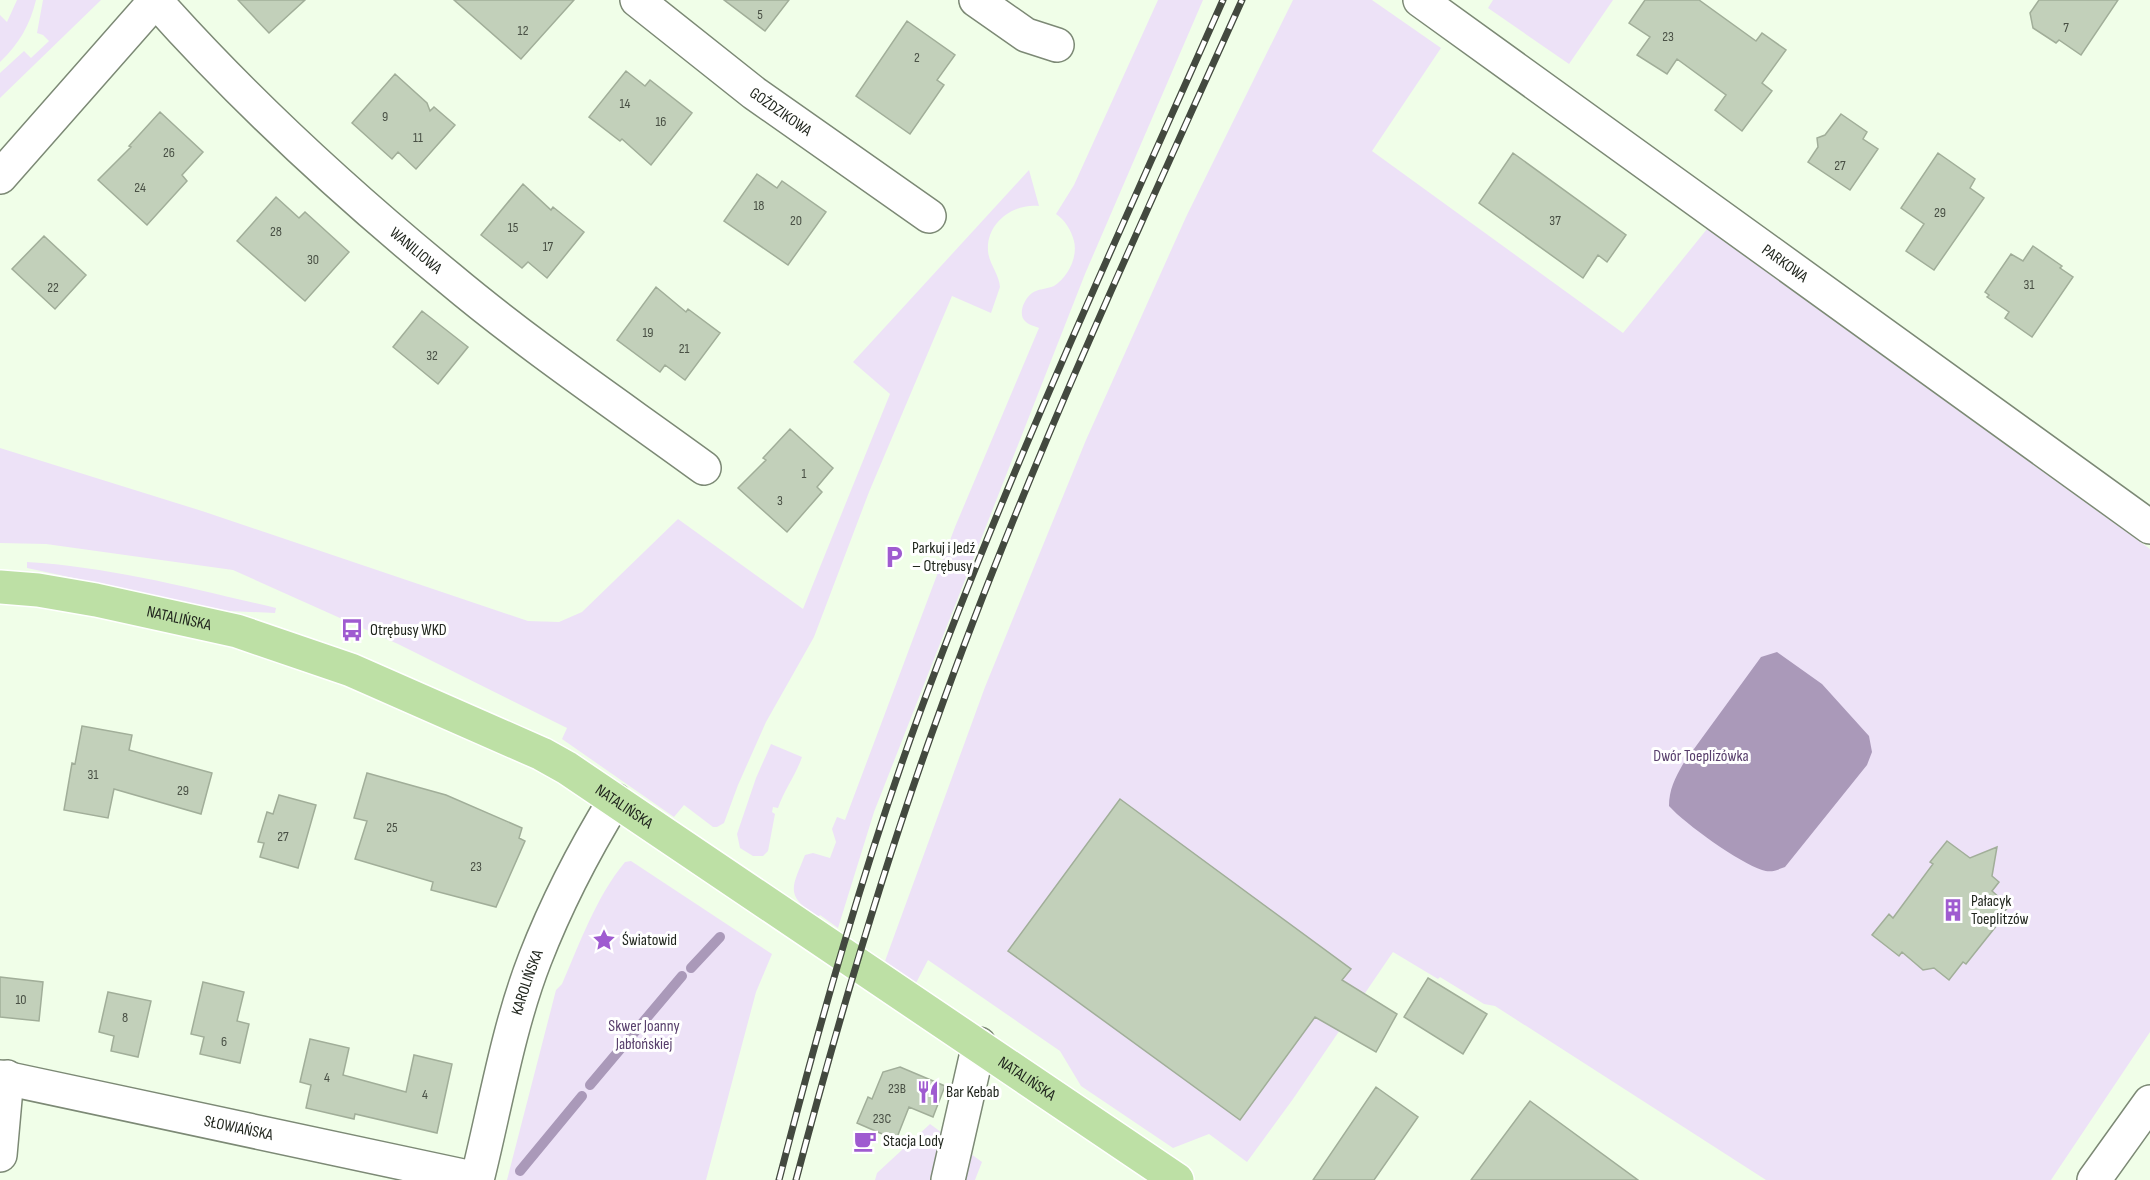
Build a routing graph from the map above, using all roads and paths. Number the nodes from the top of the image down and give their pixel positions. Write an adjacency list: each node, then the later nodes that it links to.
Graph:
1 (155, 0): 6 (street, WANILIOWA); 8 (street, WANILIOWA)
2 (637, 0): 7 (street, GOŹDZIKOWA)
3 (976, 0): 5 (street)
4 (1420, 0): 9 (street, PARKOWA)
5 (1057, 45)
6 (0, 177)
7 (929, 216)
8 (704, 468)
9 (2150, 526)
10 (0, 587): 11 (main road, NATALIŃSKA)
11 (615, 800): 12 (main road, NATALIŃSKA); 16 (street, KAROLIŃSKA)
12 (979, 1044): 17 (street); 18 (main road, NATALIŃSKA)
13 (4, 1077): 15 (street); 16 (street, SŁOWIAŃSKA)
14 (2150, 1102): 19 (street)
15 (0, 1155)
16 (477, 1179)
17 (948, 1180)
18 (1178, 1180)
19 (2094, 1180)

